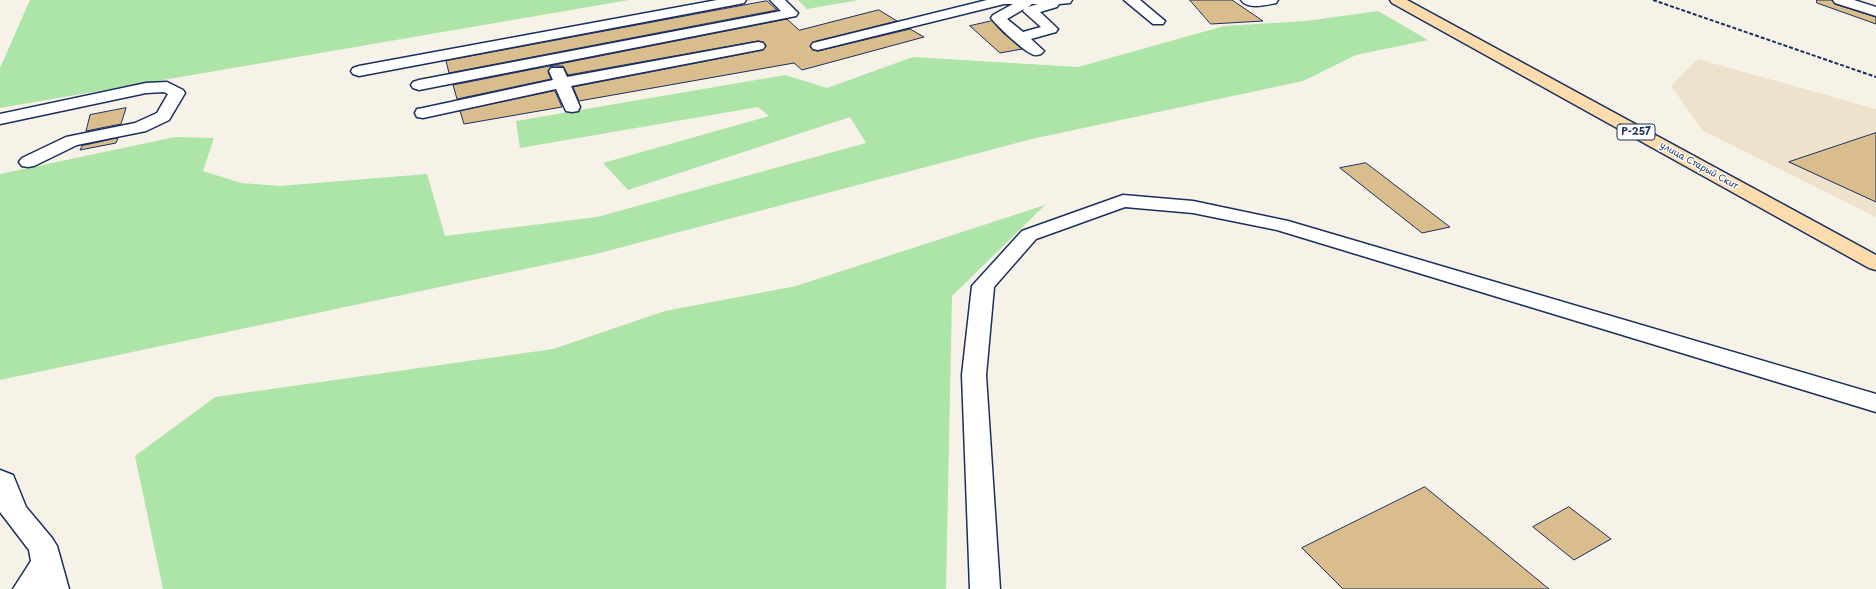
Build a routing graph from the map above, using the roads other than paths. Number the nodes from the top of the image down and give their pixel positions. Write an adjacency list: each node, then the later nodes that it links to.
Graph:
1 (739, 0): 12 (street)
2 (778, 0): 17 (street)
3 (1131, 0): 11 (street)
4 (1248, 0): 5 (street)
5 (1271, 0)
6 (1397, 0): 25 (highway, улица Старый Скит / Р-257)
7 (1840, 0): 10 (street)
8 (1029, 1): 9 (street); 13 (street); 15 (street)
9 (1063, 1): 13 (street)
10 (1876, 12)
11 (1158, 21)
12 (542, 37): 17 (street); 18 (street)
13 (1020, 38): 16 (street)
14 (758, 46): 19 (street)
15 (818, 46)
16 (1036, 51)
17 (552, 58): 19 (street); 20 (street)
18 (359, 71)
19 (562, 83): 21 (street); 22 (street)
20 (419, 85)
21 (572, 107)
22 (422, 113)
23 (0, 119): 24 (street)
24 (28, 162)
25 (1876, 264)
26 (1876, 403): 30 (street)
27 (0, 480): 28 (street)
28 (51, 576): 29 (street)
29 (28, 589)
30 (985, 589)

